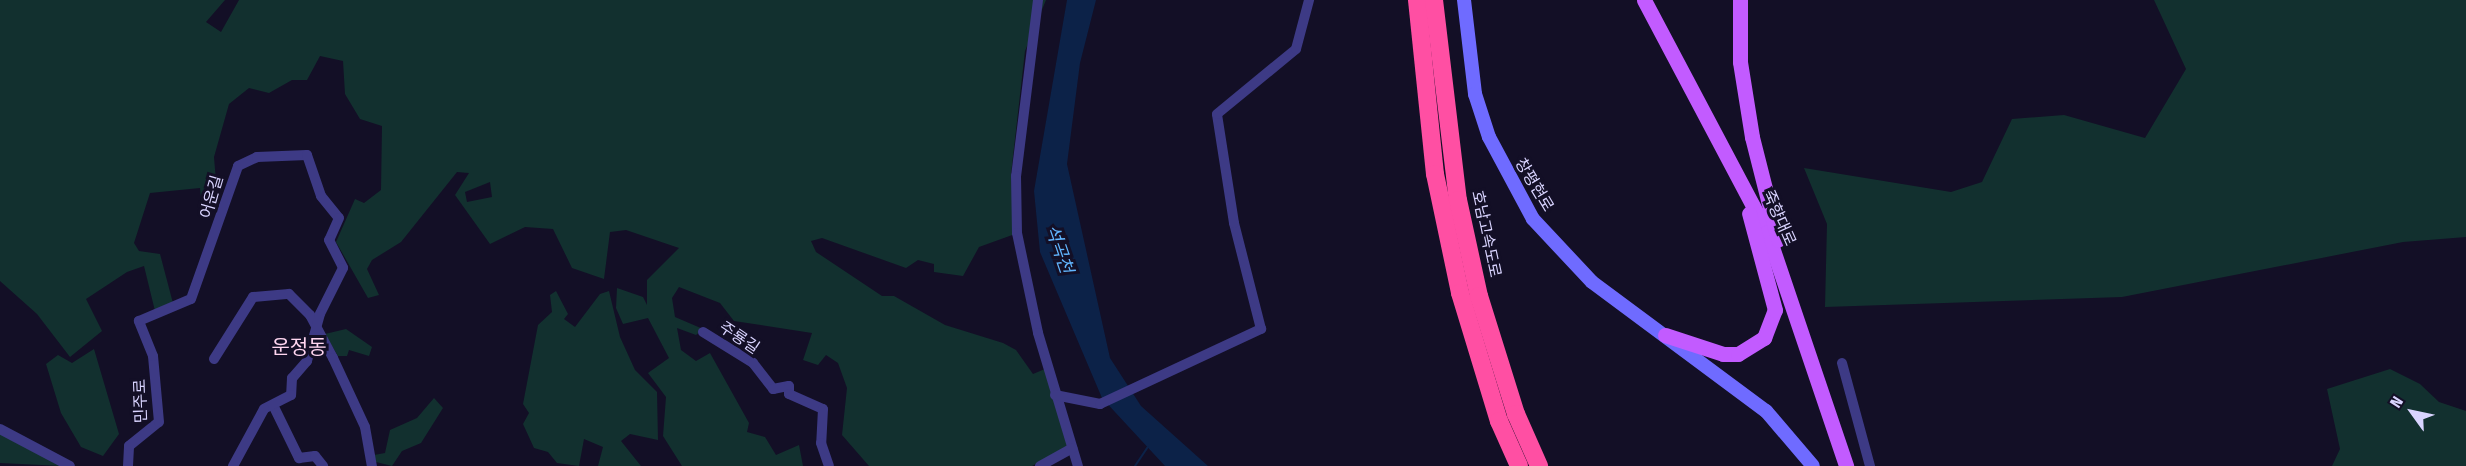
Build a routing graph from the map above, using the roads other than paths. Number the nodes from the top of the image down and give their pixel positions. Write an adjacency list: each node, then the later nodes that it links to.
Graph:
1 (1038, 0): 16 (street)
2 (1308, 0): 16 (street)
3 (1417, 0): 28 (highway)
4 (1434, 0): 29 (highway, 호남고속도로)
5 (1464, 0): 13 (main road, 창평현로)
6 (1644, 0): 8 (main road, 죽향대로)
7 (1740, 0): 9 (main road)
8 (1734, 165): 9 (main road, 죽향대로); 13 (main road)
9 (1793, 298): 31 (main road, 죽향대로)
10 (139, 321): 11 (street, 어운길); 21 (street, 민주로)
11 (316, 327): 14 (street); 17 (street); 24 (street)
12 (703, 332): 25 (street, 주룡길)
13 (1665, 335): 30 (main road, 창평현로)
14 (214, 359)
15 (1842, 363): 32 (street)
16 (1055, 395): 19 (street)
17 (274, 407): 22 (street); 23 (street)
18 (0, 429): 20 (street)
19 (1072, 448): 26 (street); 27 (street)
20 (70, 466)
21 (128, 466)
22 (233, 466)
23 (323, 466)
24 (372, 466)
25 (829, 466)
26 (1040, 466)
27 (1078, 466)
28 (1519, 466)
29 (1539, 466)
30 (1813, 466)
31 (1846, 466)
32 (1870, 466)

